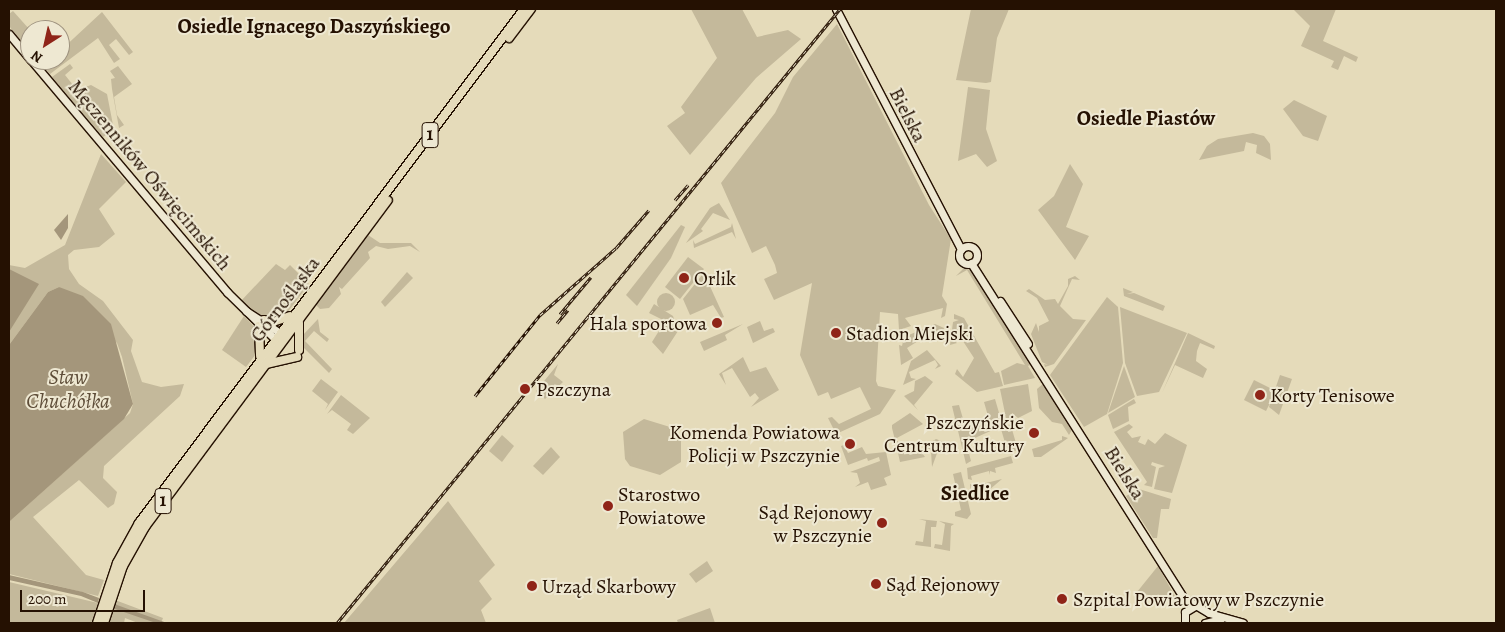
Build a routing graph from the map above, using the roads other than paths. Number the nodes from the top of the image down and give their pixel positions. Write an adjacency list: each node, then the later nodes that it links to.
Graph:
1 (524, 9): 9 (main road, Górnośląska / 1)
2 (531, 9): 9 (main road, Górnośląska / 1)
3 (836, 9): 7 (main road, Bielska)
4 (9, 34): 5 (main road, Męczenników Oświęcimskich)
5 (20, 48)
6 (39, 70): 10 (main road, Męczenników Oświęcimskich)
7 (963, 248): 8 (main road); 8 (main road)
8 (973, 262): 14 (main road, Bielska)
9 (296, 316): 10 (main road); 11 (main road, Górnośląska / 1); 13 (main road)
10 (261, 323): 11 (main road, Męczenników Oświęcimskich); 12 (main road, Męczenników Oświęcimskich); 13 (main road)
11 (283, 334): 12 (main road, Górnośląska / 1)
12 (277, 342): 13 (main road, Górnośląska / 1)
13 (263, 361): 18 (main road, Górnośląska / 1)
14 (1184, 598): 15 (main road, Bielska); 16 (main road, Bielska)
15 (1196, 606): 16 (main road); 17 (main road, Bielska)
16 (1187, 609): 22 (main road)
17 (1203, 610): 19 (main road, Bielska); 23 (main road)
18 (104, 613): 20 (main road, Górnośląska / 1); 21 (main road, Górnośląska / 1)
19 (1223, 619): 23 (main road); 24 (main road)
20 (97, 623)
21 (104, 623)
22 (1185, 623)
23 (1205, 623)
24 (1243, 623)

